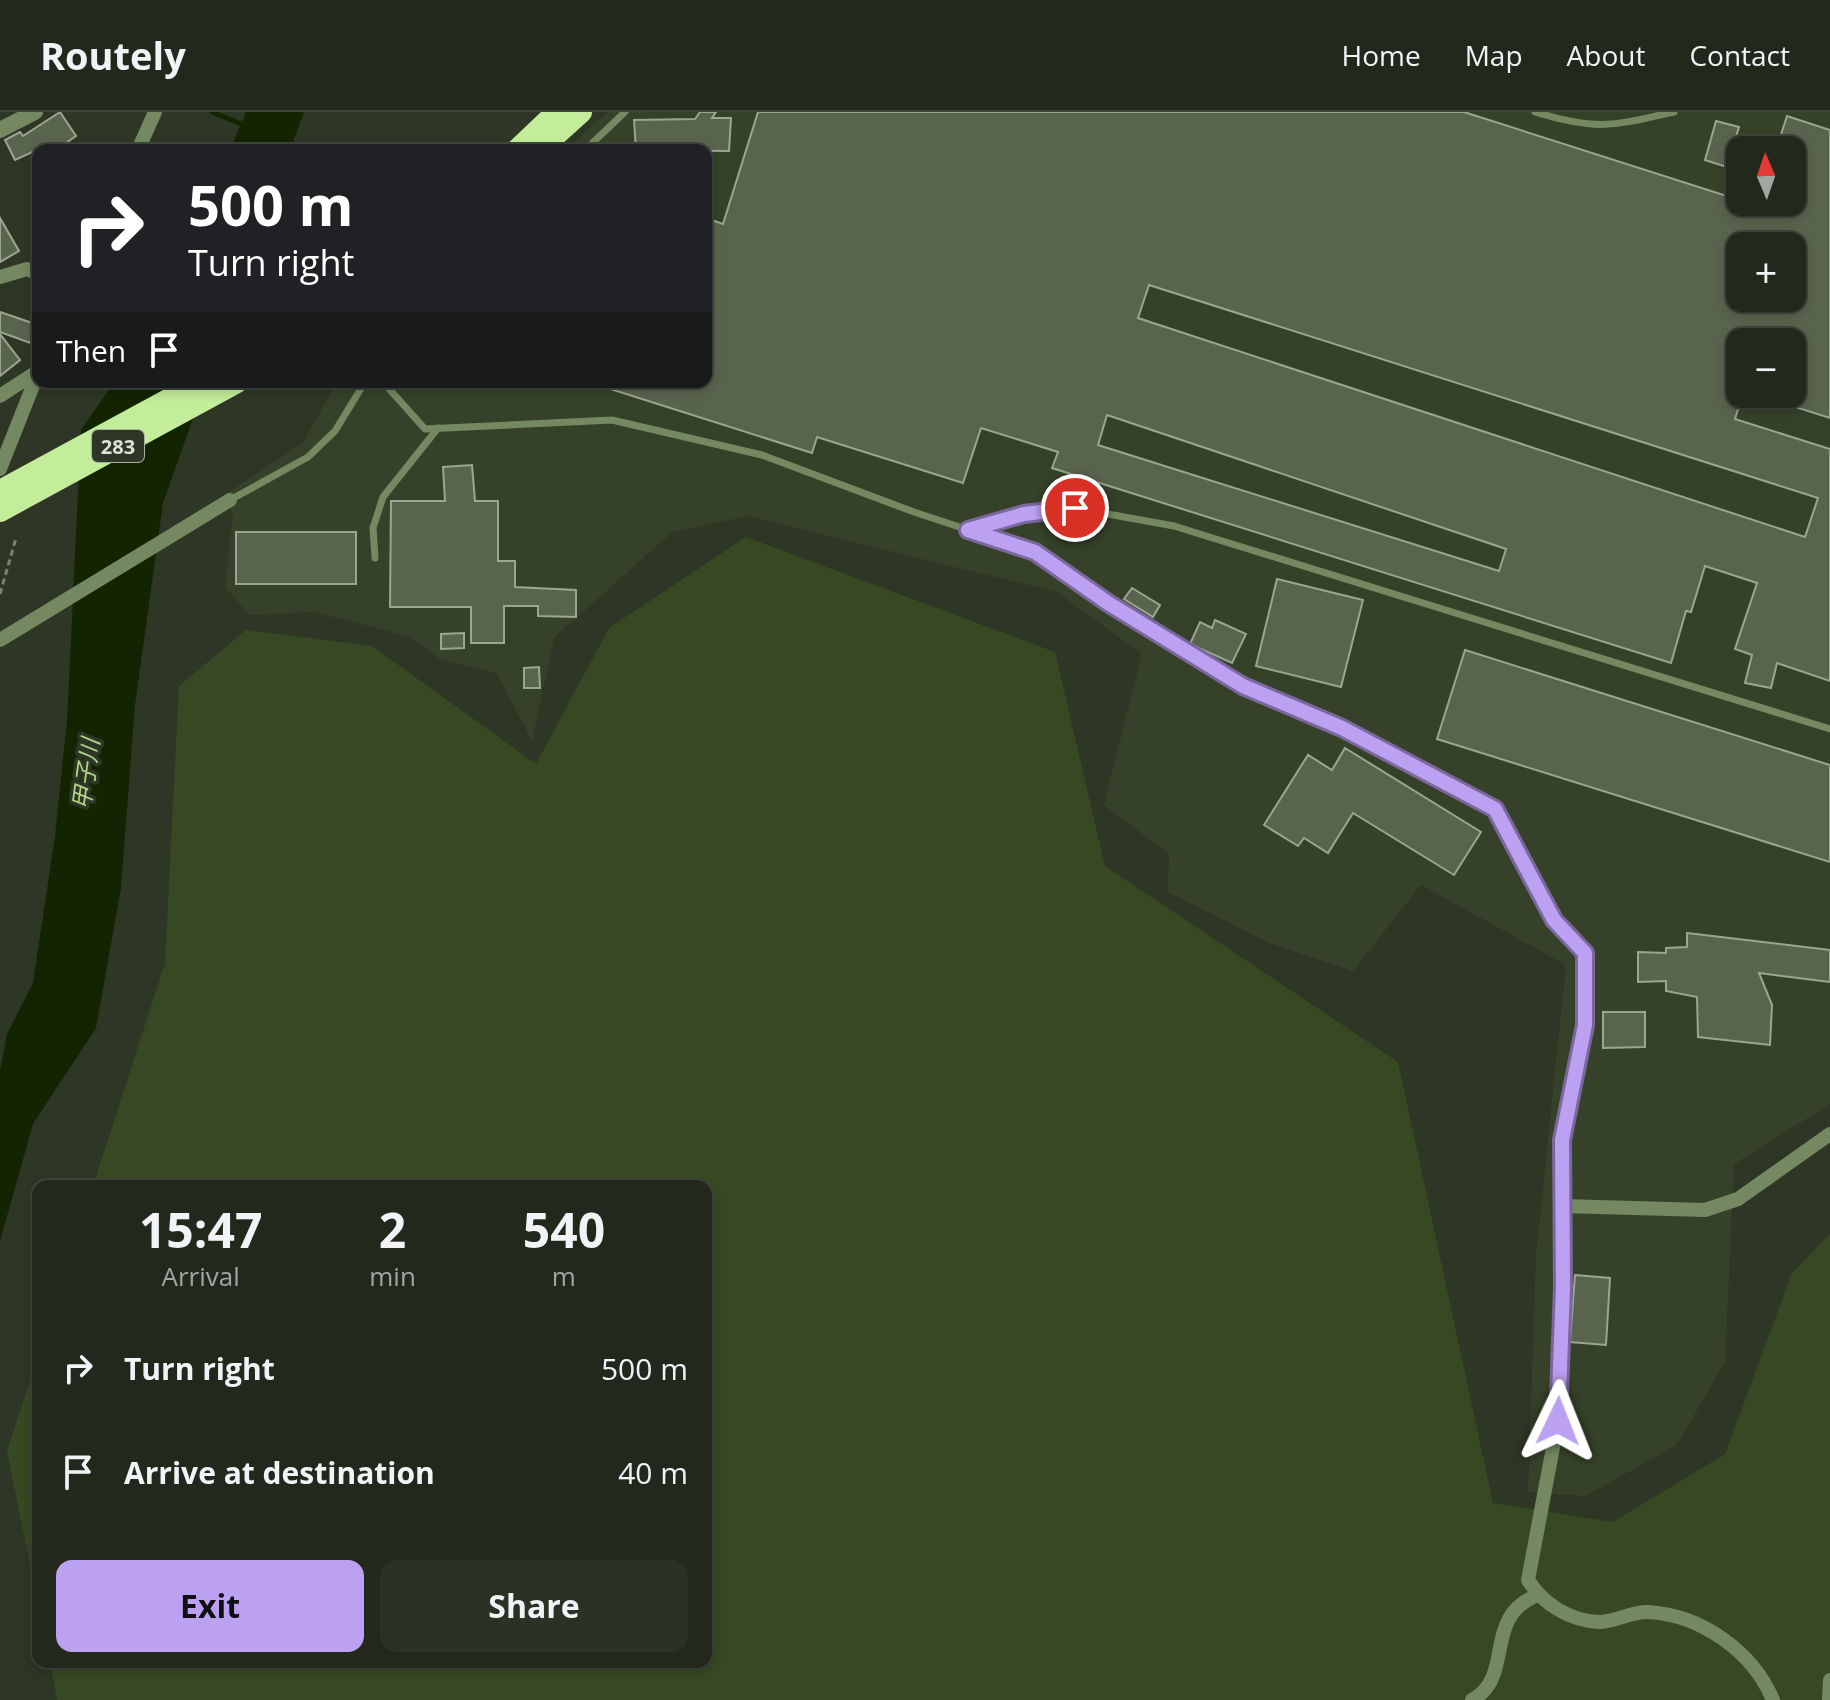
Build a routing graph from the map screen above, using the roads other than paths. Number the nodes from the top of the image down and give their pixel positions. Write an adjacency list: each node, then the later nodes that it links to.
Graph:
1 (35, 112): 8 (street)
2 (155, 112): 9 (street)
3 (557, 112): 10 (highway)
4 (581, 112): 11 (highway)
5 (625, 112): 12 (lane)
6 (1535, 112): 7 (lane)
7 (1674, 112)
8 (0, 130)
9 (141, 144)
10 (523, 144)
11 (546, 144)
12 (591, 144)
13 (32, 271): 14 (street)
14 (0, 277)
15 (32, 376): 21 (street)
16 (33, 388): 23 (street)
17 (189, 388): 23 (highway, 283)
18 (226, 388): 25 (highway, 283)
19 (361, 388): 24 (lane)
20 (388, 388): 22 (lane)
21 (0, 396)
22 (438, 428): 26 (lane); 27 (lane)
23 (2, 483)
24 (230, 500): 28 (street)
25 (0, 511)
26 (968, 530): 29 (lane); 31 (lane)
27 (375, 558)
28 (0, 640)
29 (1830, 729)
30 (1830, 1134): 31 (street)
31 (1562, 1206): 32 (street)
32 (1538, 1595): 34 (street); 35 (street)
33 (1830, 1680): 36 (street)
34 (1472, 1700)
35 (1773, 1700)
36 (1829, 1700)

